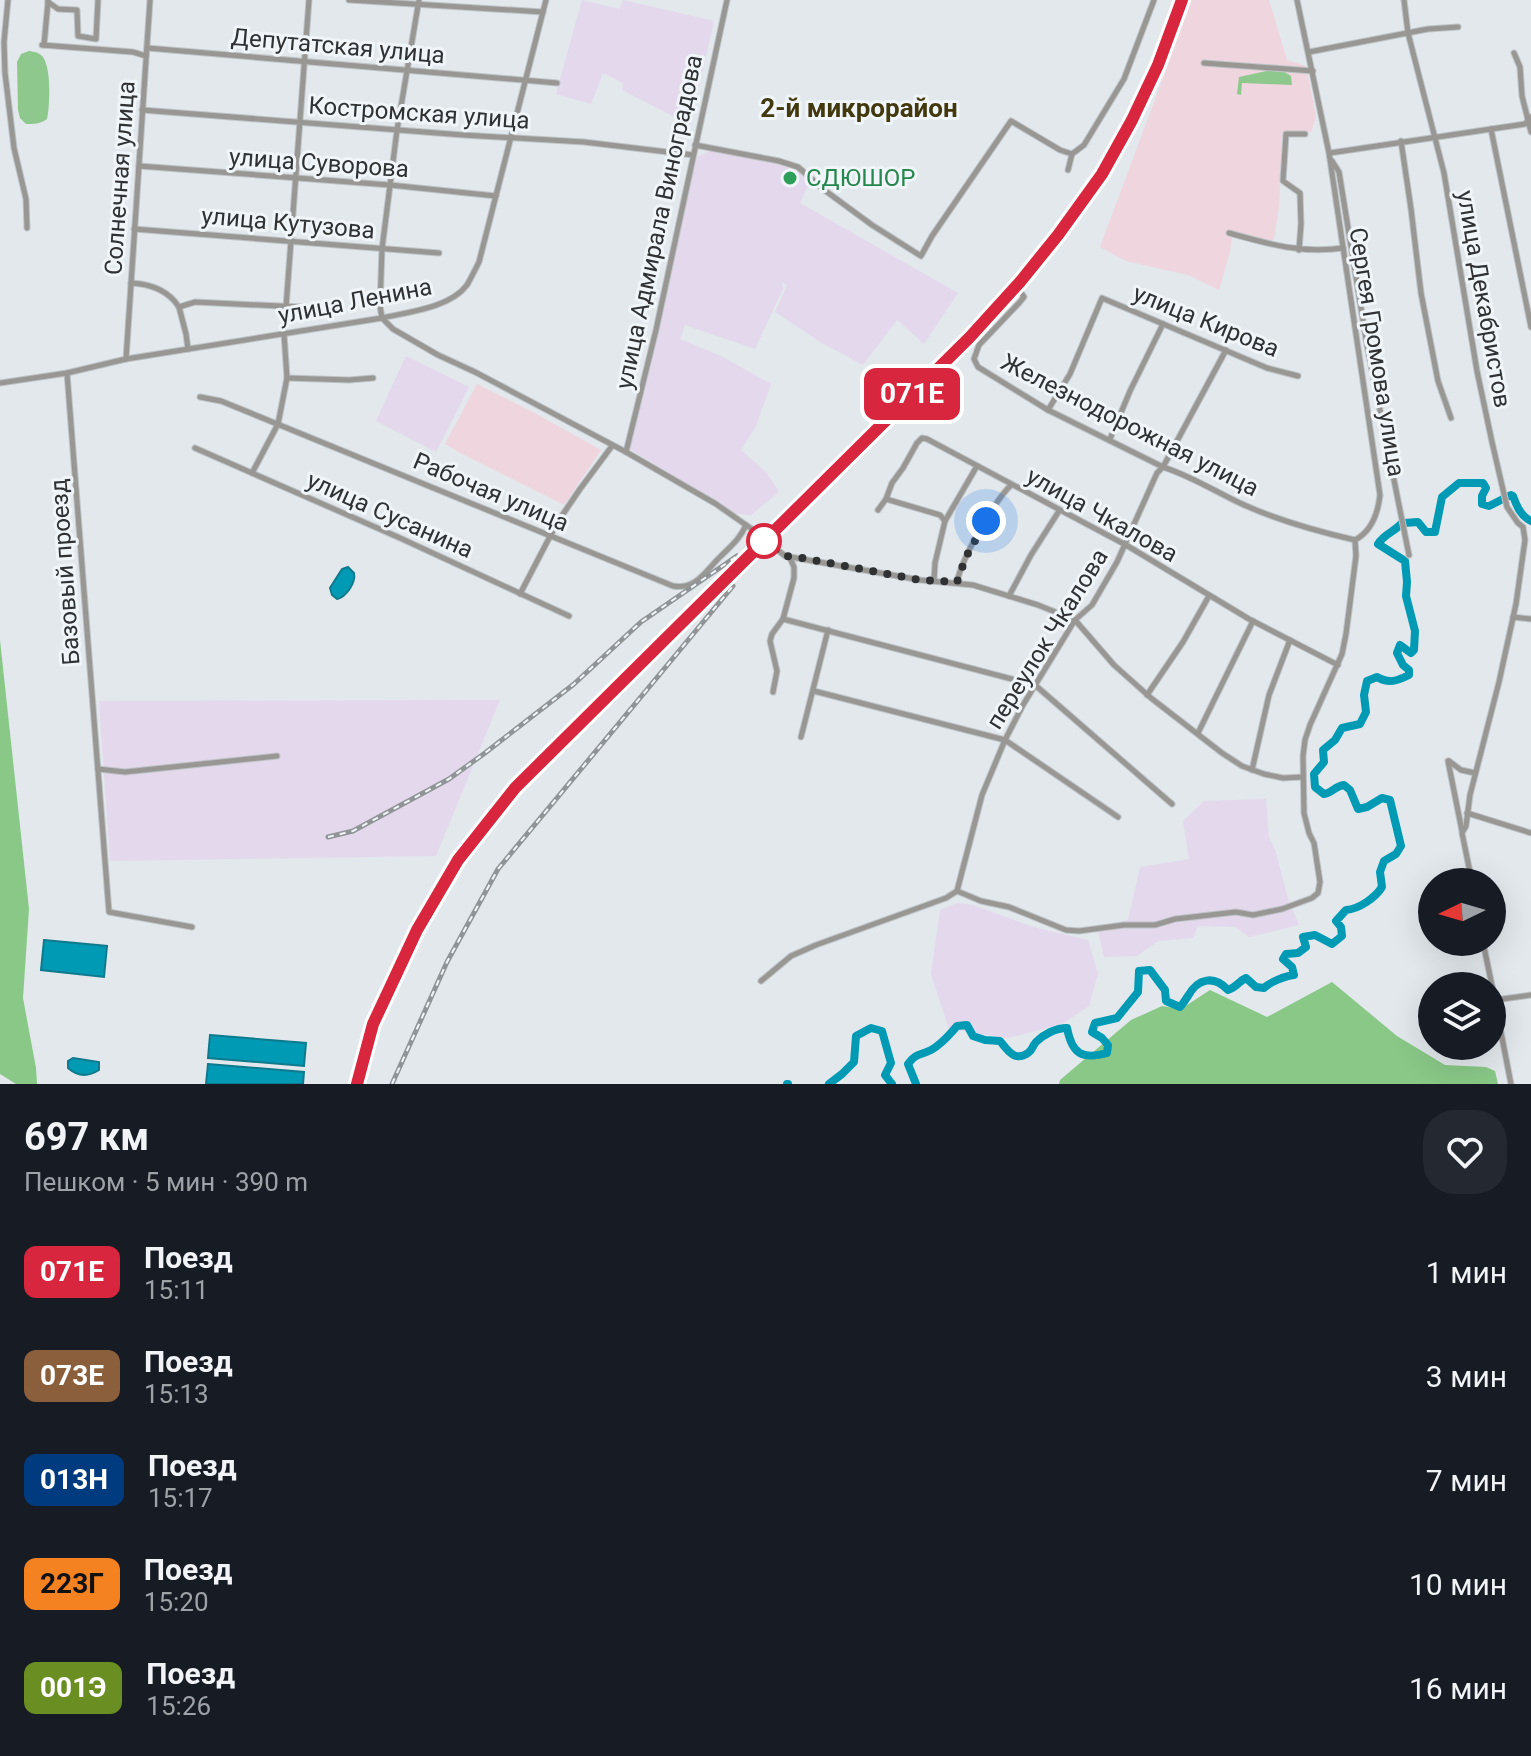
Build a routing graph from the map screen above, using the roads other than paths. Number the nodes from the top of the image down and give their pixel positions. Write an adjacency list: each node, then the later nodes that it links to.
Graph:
1 (8, 0): 45 (street)
2 (98, 0): 11 (street)
3 (150, 0): 16 (street, Солнечная улица)
4 (309, 0): 20 (street)
5 (349, 0): 12 (street)
6 (546, 0): 13 (street, улица Ленина)
7 (727, 0): 36 (street, улица Адмирала Виноградова)
8 (1154, 0): 37 (street)
9 (1297, 0): 17 (street, Сергея Громова улица)
10 (1404, 0): 15 (street, улица Декабристов)
11 (48, 1): 19 (street)
12 (418, 2): 13 (street); 22 (street)
13 (543, 12): 24 (street, улица Ленина)
14 (1458, 27): 15 (street)
15 (1408, 33): 17 (street); 34 (street, улица Декабристов)
16 (147, 48): 19 (street, Солнечная улица); 20 (street, Депутатская улица)
17 (1309, 52): 23 (street, Сергея Громова улица)
18 (1514, 53): 27 (street)
19 (146, 56): 26 (street, Солнечная улица)
20 (304, 61): 22 (street, Депутатская улица); 28 (street)
21 (1204, 63): 23 (street)
22 (406, 70): 24 (street, Депутатская улица); 30 (street)
23 (1313, 71): 39 (street, Сергея Громова улица)
24 (525, 81): 25 (street, Депутатская улица); 33 (street, улица Ленина)
25 (557, 83)
26 (142, 110): 28 (street, Костромская улица); 40 (street, Солнечная улица)
27 (1530, 118): 29 (street); 31 (street)
28 (300, 122): 30 (street, Костромская улица); 42 (street)
29 (1491, 129): 34 (street); 60 (street)
30 (397, 130): 33 (street, Костромская улица); 43 (street)
31 (1531, 132)
32 (1305, 134): 51 (street)
33 (511, 137): 38 (street, Костромская улица); 44 (street, улица Ленина)
34 (1434, 137): 35 (street); 87 (street, улица Декабристов)
35 (1401, 141): 39 (street); 72 (street)
36 (695, 145): 37 (street); 38 (street, улица Адмирала Виноградова)
37 (1072, 154): 41 (street)
38 (693, 155): 77 (street, улица Адмирала Виноградова)
39 (1330, 156): 49 (street, Сергея Громова улица); 92 (street)
40 (138, 166): 42 (street, улица Суворова); 46 (street, Солнечная улица)
41 (1068, 170)
42 (296, 179): 43 (street, улица Суворова); 48 (street)
43 (390, 185): 44 (street, улица Суворова); 50 (street)
44 (496, 196): 58 (street, улица Ленина)
45 (27, 228)
46 (134, 229): 48 (street, улица Кутузова); 53 (street, Солнечная улица)
47 (1229, 233): 51 (street)
48 (291, 240): 50 (street, улица Кутузова); 55 (street)
49 (1343, 248): 51 (street); 90 (street, Сергея Громова улица)
50 (382, 249): 52 (street, улица Кутузова); 58 (street)
51 (1299, 250)
52 (439, 253)
53 (131, 283): 56 (street); 64 (street, Солнечная улица)
54 (1022, 294): 71 (street, Железнодорожная улица)
55 (286, 306): 56 (street); 57 (street); 61 (street)
56 (179, 307): 62 (street)
57 (322, 308)
58 (382, 318): 61 (street, улица Ленина); 75 (street)
59 (1163, 324): 63 (street, улица Кирова); 71 (street, улица Кирова); 74 (street)
60 (1531, 327)
61 (284, 334): 62 (street, улица Ленина); 67 (street)
62 (188, 349): 64 (street, улица Ленина)
63 (1226, 350): 66 (street, улица Кирова); 79 (street, переулок Чкалова)
64 (126, 359): 65 (street, улица Ленина)
65 (67, 373): 69 (street, улица Ленина); 116 (street, Базовый проезд)
66 (1298, 376)
67 (287, 378): 68 (street); 73 (street)
68 (373, 378)
69 (0, 383)
70 (200, 397): 73 (street, Рабочая улица)
71 (1048, 410): 74 (street, Железнодорожная улица)
72 (1451, 418)
73 (278, 424): 80 (street); 89 (street, Рабочая улица)
74 (1110, 439): 79 (street, Железнодорожная улица)
75 (612, 446): 77 (street); 89 (street)
76 (195, 448): 80 (street, улица Сусанина)
77 (626, 452): 86 (street)
78 (977, 466): 81 (street, улица Чкалова); 82 (street, улица Чкалова); 85 (street)
79 (1163, 467): 90 (street, Железнодорожная улица); 91 (street, переулок Чкалова)
80 (252, 473): 96 (street, улица Сусанина)
81 (1011, 485): 84 (street, улица Чкалова); 95 (street)
82 (886, 499): 83 (street, улица Чкалова); 85 (street)
83 (878, 510)
84 (1059, 511): 91 (street, улица Чкалова); 97 (street)
85 (945, 521): 94 (street)
86 (746, 525): 89 (street, Рабочая улица); 93 (street)
87 (1523, 527): 88 (street); 100 (street)
88 (1531, 530)
89 (549, 536): 96 (street)
90 (1355, 540): 107 (street)
91 (1126, 545): 98 (street, улица Чкалова); 103 (street, переулок Чкалова)
92 (1409, 555)
93 (790, 558): 94 (street); 101 (street)
94 (934, 581): 95 (street)
95 (957, 582): 97 (street)
96 (520, 594): 99 (street, улица Сусанина)
97 (1009, 596): 103 (street)
98 (1209, 596): 104 (street, улица Чкалова); 111 (street)
99 (569, 616)
100 (1513, 617): 102 (street); 118 (street)
101 (783, 619): 105 (street); 110 (street)
102 (1531, 619)
103 (1075, 620): 108 (street, переулок Чкалова); 111 (street)
104 (1253, 621): 106 (street, улица Чкалова); 112 (street)
105 (828, 630): 108 (street); 109 (street)
106 (1290, 640): 107 (street, улица Чкалова); 117 (street)
107 (1338, 665): 119 (street)
108 (1035, 685): 114 (street, переулок Чкалова); 120 (street)
109 (814, 691): 113 (street); 114 (street)
110 (773, 692)
111 (1147, 695): 112 (street)
112 (1198, 733): 117 (street)
113 (801, 737)
114 (1005, 740): 122 (street); 126 (street, переулок Чкалова)
115 (277, 756): 116 (street)
116 (98, 769): 127 (street, Базовый проезд)
117 (1252, 770): 119 (street)
118 (1475, 773): 121 (street); 123 (street)
119 (1303, 777): 126 (street)
120 (1172, 804)
121 (1467, 813): 123 (street); 124 (street)
122 (1118, 817)
123 (1462, 833): 125 (street)
124 (1531, 833)
125 (1469, 868)
126 (957, 891): 128 (street)
127 (192, 927)
128 (761, 981)
129 (1531, 995): 130 (street)
130 (1506, 998)
131 (1506, 1057): 132 (street)
132 (1511, 1084)

